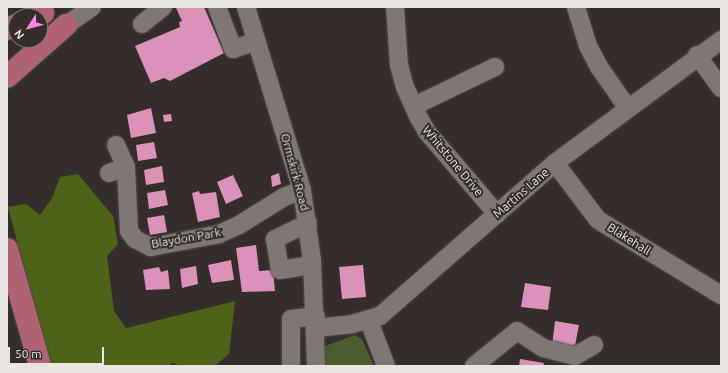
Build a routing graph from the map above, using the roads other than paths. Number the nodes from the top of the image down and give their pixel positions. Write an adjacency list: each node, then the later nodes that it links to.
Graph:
1 (92, 7): 8 (street)
2 (163, 7): 7 (street)
3 (217, 7): 10 (street)
4 (246, 7): 10 (street, Ormskirk Road)
5 (395, 7): 16 (street, Whitstone Drive)
6 (576, 7): 17 (street)
7 (142, 24)
8 (66, 25): 12 (street); 14 (main road)
9 (721, 40): 11 (street, Martins Lane)
10 (257, 41): 20 (street, Ormskirk Road)
11 (697, 55): 15 (street); 17 (street, Martins Lane)
12 (7, 65)
13 (496, 67): 16 (street)
14 (7, 77)
15 (721, 88)
16 (414, 106): 21 (street, Whitstone Drive)
17 (627, 107): 19 (street, Martins Lane)
18 (116, 145): 20 (street, Blaydon Park)
19 (555, 163): 21 (street, Martins Lane); 25 (street, Blakehall)
20 (302, 190): 22 (street, Ormskirk Road)
21 (498, 214): 26 (street, Martins Lane)
22 (308, 223): 24 (street, Ormskirk Road); 24 (street)
23 (7, 249): 29 (main road)
24 (312, 266): 27 (street, Ormskirk Road)
25 (721, 294)
26 (369, 321): 27 (street, Martins Lane); 32 (street)
27 (316, 322): 30 (street, Martins Lane); 31 (street, Ormskirk Road)
28 (594, 345): 33 (street)
29 (40, 366)
30 (291, 366)
31 (316, 366)
32 (386, 366)
33 (474, 366)

